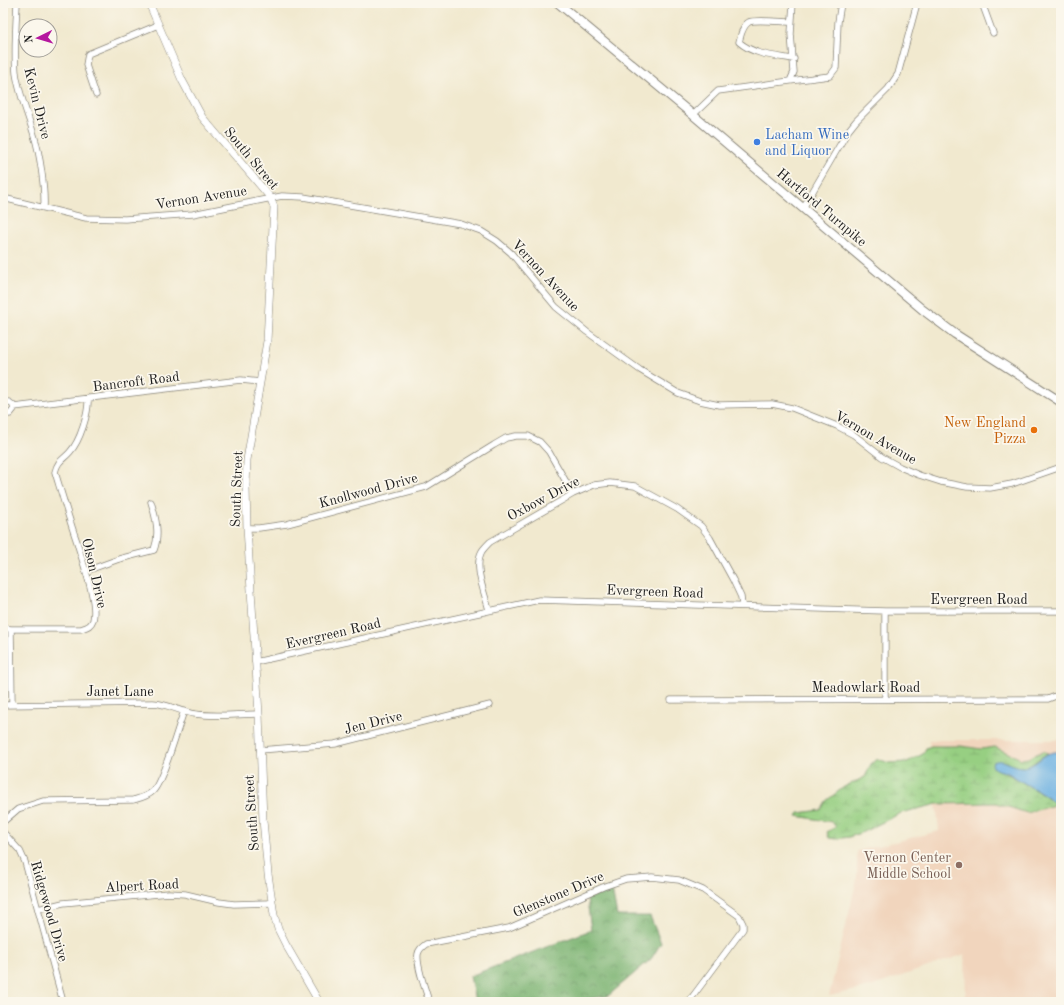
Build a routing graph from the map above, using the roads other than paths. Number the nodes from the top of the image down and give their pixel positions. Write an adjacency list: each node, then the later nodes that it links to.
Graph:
1 (17, 3): 17 (street, Kevin Drive)
2 (149, 3): 9 (street, South Street)
3 (558, 3): 14 (main road, Hartford Turnpike)
4 (793, 3): 8 (street)
5 (841, 3): 12 (street)
6 (917, 3): 18 (street)
7 (982, 3): 10 (street)
8 (791, 22): 11 (street); 11 (street)
9 (158, 25): 13 (street); 15 (street, South Street)
10 (993, 33)
11 (794, 59): 12 (street)
12 (790, 81): 14 (street)
13 (96, 95)
14 (693, 115): 18 (main road, Hartford Turnpike)
15 (270, 197): 17 (street, Vernon Avenue); 19 (street, South Street); 25 (street, Vernon Avenue)
16 (3, 198): 17 (street, Vernon Avenue)
17 (44, 208)
18 (803, 208): 22 (main road, Hartford Turnpike)
19 (260, 382): 20 (street, Bancroft Road); 28 (street, South Street)
20 (88, 398): 23 (street, Bancroft Road); 29 (street, Olson Drive)
21 (3, 402): 23 (street)
22 (1061, 402)
23 (14, 407): 24 (street, Bancroft Road)
24 (3, 414)
25 (1061, 467)
26 (573, 494): 28 (street, Knollwood Drive); 30 (street, Oxbow Drive); 31 (street, Oxbow Drive)
27 (151, 502): 29 (street)
28 (247, 528): 36 (street, South Street)
29 (86, 571): 35 (street, Olson Drive)
30 (742, 606): 31 (street, Evergreen Road); 32 (street, Evergreen Road)
31 (489, 610): 36 (street, Evergreen Road)
32 (885, 611): 33 (street, Evergreen Road); 38 (street)
33 (1061, 611)
34 (3, 628): 35 (street)
35 (11, 629): 41 (street)
36 (255, 662): 44 (street, South Street)
37 (1061, 694): 38 (street, Meadowlark Road)
38 (885, 699): 39 (street, Meadowlark Road)
39 (671, 700)
40 (3, 704): 41 (street, Janet Lane)
41 (12, 704): 43 (street, Janet Lane)
42 (490, 705): 45 (street, Jen Drive)
43 (184, 711): 44 (street, Janet Lane); 46 (street)
44 (258, 714): 45 (street, South Street)
45 (260, 750): 48 (street, South Street)
46 (3, 822)
47 (3, 832): 49 (street, Ridgewood Drive)
48 (272, 903): 49 (street, Alpert Road); 51 (street, South Street)
49 (38, 909): 50 (street, Ridgewood Drive)
50 (63, 1002)
51 (319, 1002)
52 (429, 1002): 53 (street, Glenstone Drive)
53 (687, 1002)

